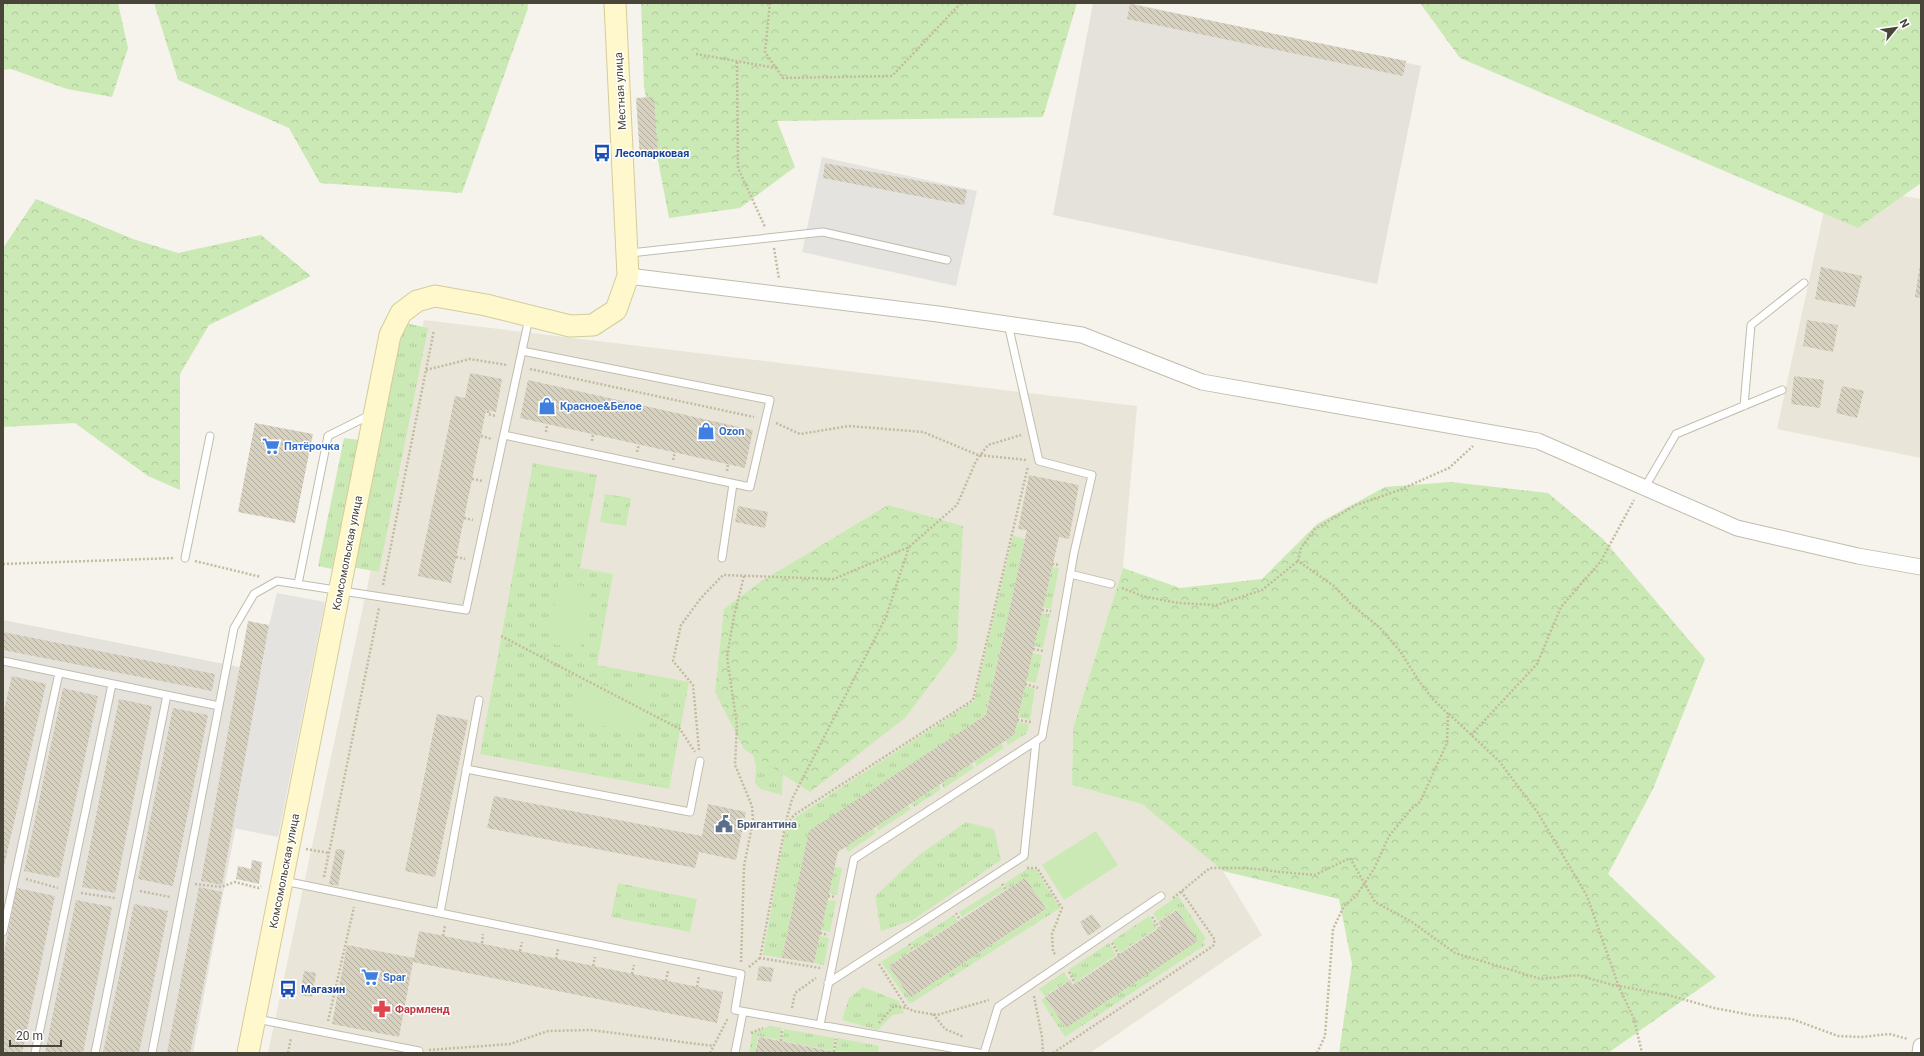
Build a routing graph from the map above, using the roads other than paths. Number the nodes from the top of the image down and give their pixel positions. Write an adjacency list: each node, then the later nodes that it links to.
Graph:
1 (615, 3): 2 (main road, Местная улица)
2 (627, 254): 3 (lane); 4 (main road, Местная улица)
3 (947, 260)
4 (628, 276): 6 (main road, Комсомольская улица); 7 (street)
5 (1804, 283): 10 (lane)
6 (530, 316): 8 (lane); 11 (main road, Комсомольская улица)
7 (1008, 324): 15 (street); 19 (lane)
8 (522, 351): 12 (lane); 14 (lane)
9 (1782, 390): 10 (lane)
10 (1744, 406): 15 (lane)
11 (374, 414): 20 (lane); 22 (main road, Комсомольская улица)
12 (504, 435): 14 (lane); 22 (lane)
13 (210, 436): 16 (lane)
14 (732, 484): 17 (lane)
15 (1643, 486): 18 (street)
16 (184, 558)
17 (722, 558)
18 (1921, 567)
19 (1070, 574): 21 (lane); 29 (lane)
20 (298, 584): 22 (lane); 28 (lane)
21 (1111, 584)
22 (339, 590): 32 (main road, Комсомольская улица)
23 (3, 663): 24 (lane)
24 (59, 673): 25 (lane); 35 (lane)
25 (112, 684): 26 (lane); 42 (lane)
26 (167, 695): 28 (lane); 43 (lane)
27 (479, 700): 31 (lane)
28 (219, 706): 44 (lane)
29 (1036, 741): 36 (lane); 36 (lane)
30 (700, 761): 31 (lane)
31 (466, 769): 34 (lane)
32 (282, 881): 34 (lane); 38 (main road, Комсомольская улица)
33 (1161, 896): 40 (lane)
34 (440, 913): 37 (lane)
35 (3, 932)
36 (828, 983): 39 (lane)
37 (743, 1012): 39 (lane); 46 (lane)
38 (255, 1019): 41 (lane); 45 (main road, Комсомольская улица)
39 (820, 1025): 47 (lane)
40 (985, 1049)
41 (419, 1052)
42 (35, 1053)
43 (95, 1053)
44 (152, 1053)
45 (248, 1053)
46 (735, 1053)
47 (979, 1053)

